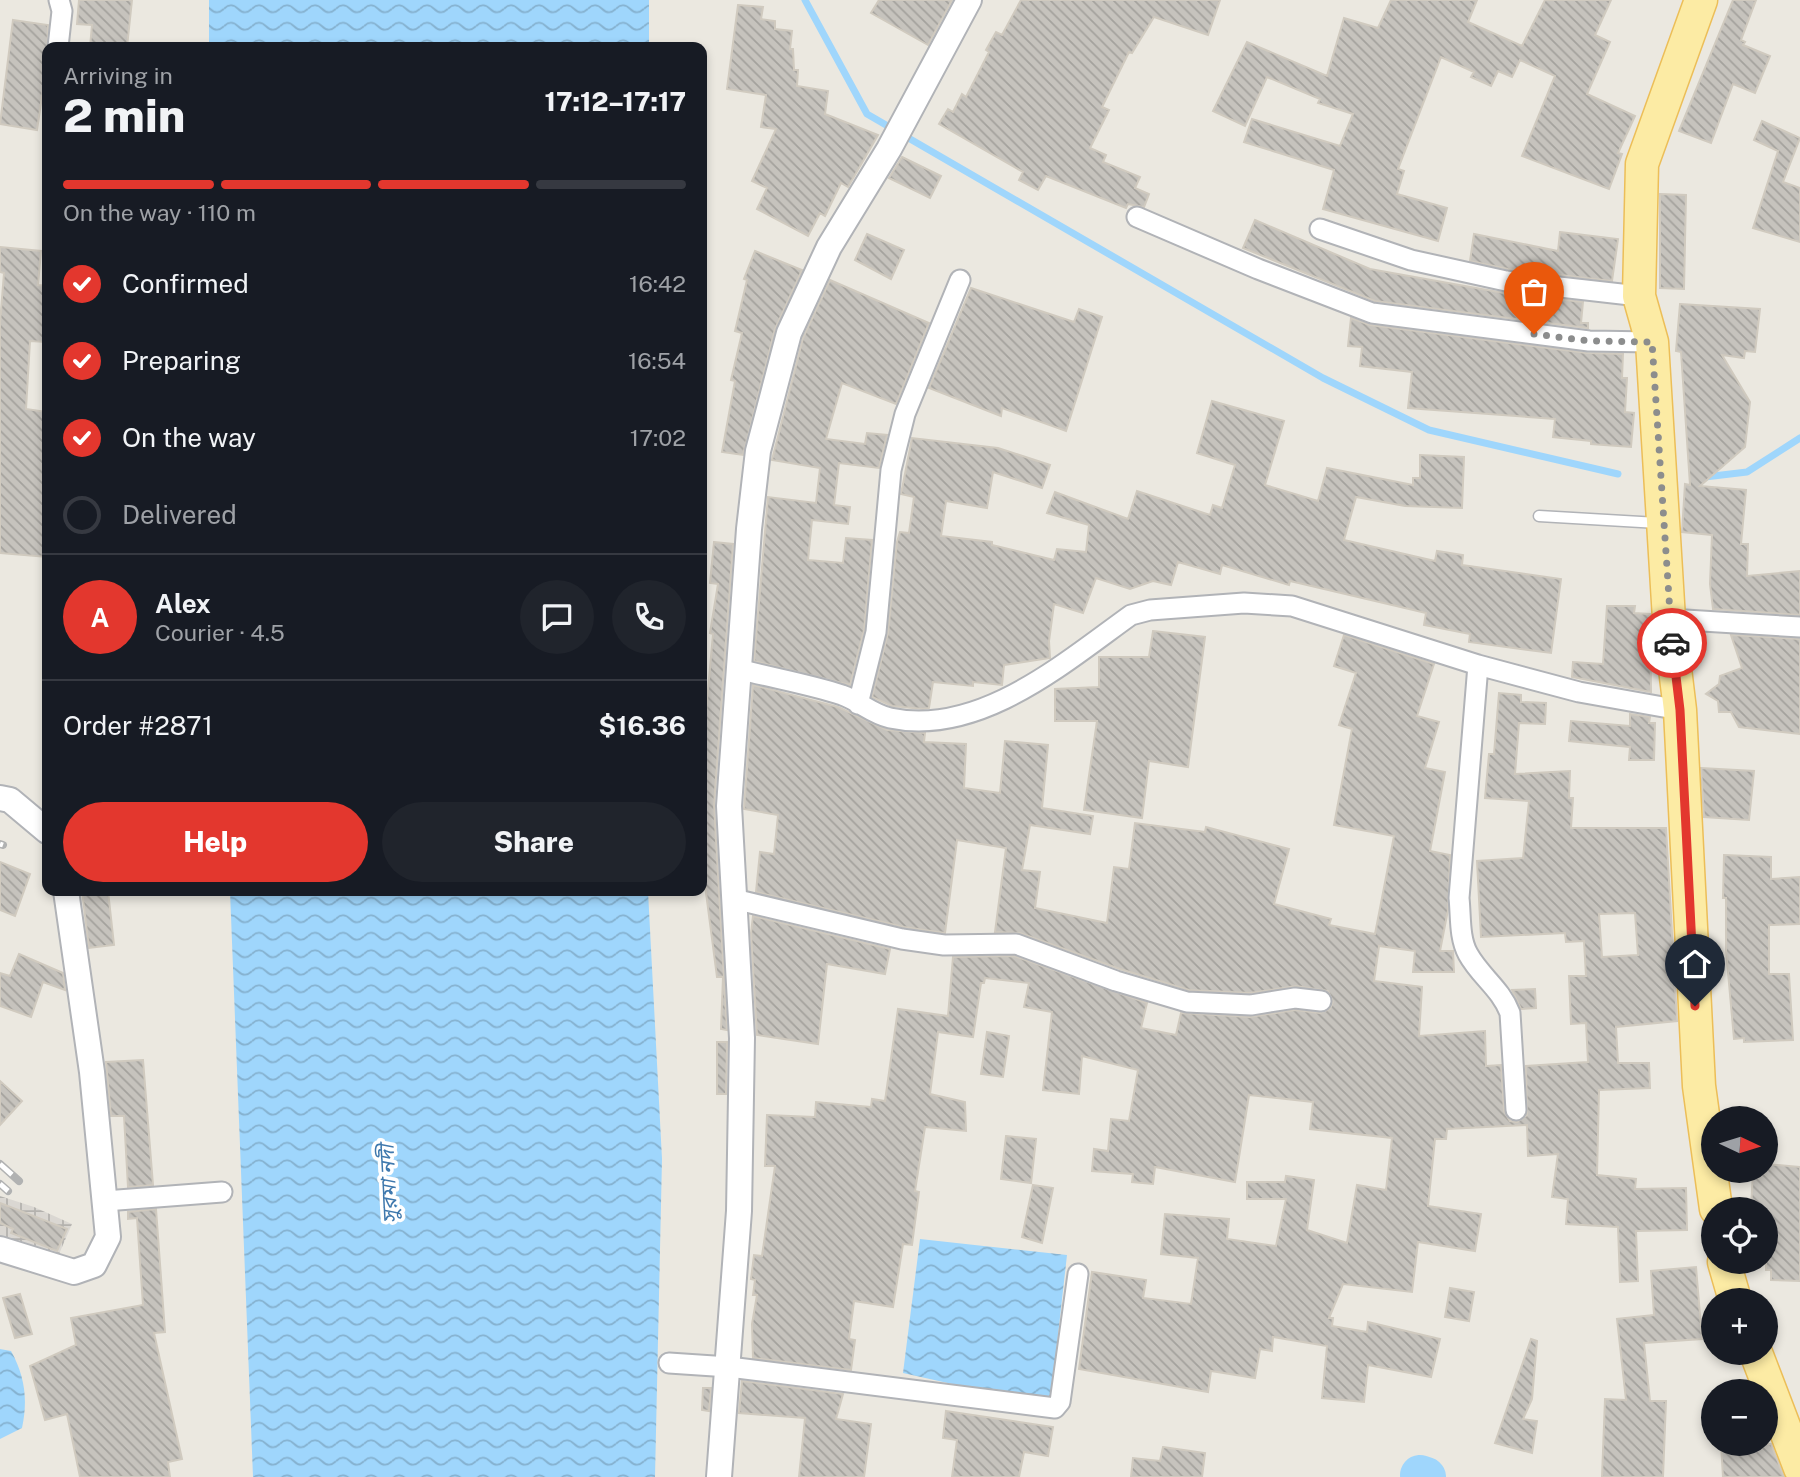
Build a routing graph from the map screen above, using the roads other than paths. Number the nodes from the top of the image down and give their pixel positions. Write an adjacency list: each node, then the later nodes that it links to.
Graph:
1 (60, 0): 4 (street)
2 (969, 0): 15 (street)
3 (1700, 0): 8 (main road)
4 (59, 42)
5 (1137, 217): 9 (street)
6 (1320, 229): 8 (street)
7 (960, 280): 16 (street)
8 (1639, 296): 9 (main road)
9 (1652, 342): 11 (main road)
10 (1539, 516): 11 (lane)
11 (1664, 523): 12 (main road)
12 (1669, 619): 13 (street); 17 (main road)
13 (1800, 627)
14 (1478, 665): 16 (street); 17 (street); 23 (street)
15 (738, 669): 16 (street); 21 (street)
16 (858, 704)
17 (1680, 710): 25 (main road)
18 (0, 798): 19 (street)
19 (42, 826)
20 (67, 896): 26 (street)
21 (734, 899): 22 (street); 31 (street)
22 (1321, 1001)
23 (1516, 1110)
24 (222, 1192): 26 (street)
25 (1714, 1197)
26 (105, 1201): 27 (street)
27 (0, 1249)
28 (1079, 1273): 31 (street)
29 (669, 1363): 31 (street)
30 (1761, 1365): 32 (main road)
31 (729, 1367): 33 (street)
32 (1800, 1468)
33 (719, 1477)

